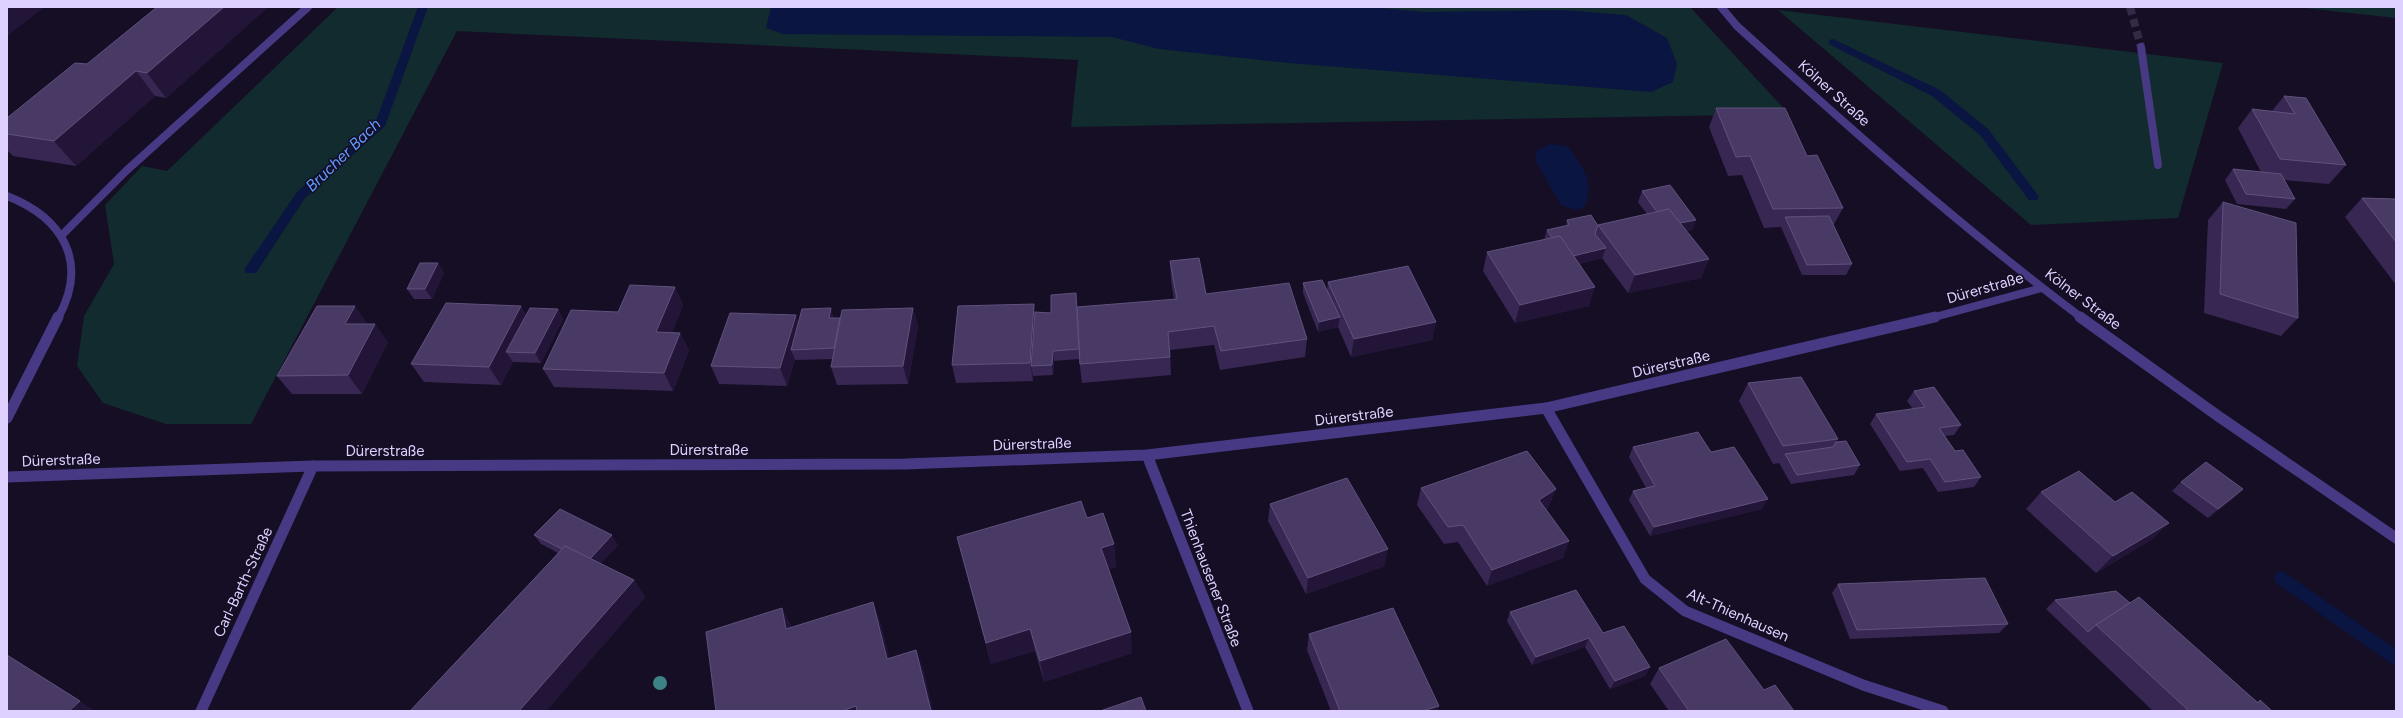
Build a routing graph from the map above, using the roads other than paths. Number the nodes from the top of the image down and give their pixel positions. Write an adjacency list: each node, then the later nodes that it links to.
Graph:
1 (308, 7): 6 (street)
2 (1721, 7): 7 (street, Kölner Straße)
3 (2141, 47): 4 (street)
4 (2158, 165)
5 (7, 196): 6 (street)
6 (62, 235): 9 (street)
7 (2042, 288): 8 (street, Dürerstraße); 13 (street, Kölner Straße)
8 (1546, 408): 10 (street, Dürerstraße); 16 (street, Alt-Thienhausen)
9 (7, 418)
10 (1147, 455): 11 (street, Dürerstraße); 15 (street, Thienhausener Straße)
11 (313, 466): 12 (street, Dürerstraße); 14 (street, Carl-Barth-Straße)
12 (7, 477)
13 (2396, 538)
14 (201, 711)
15 (1248, 711)
16 (1943, 711)

